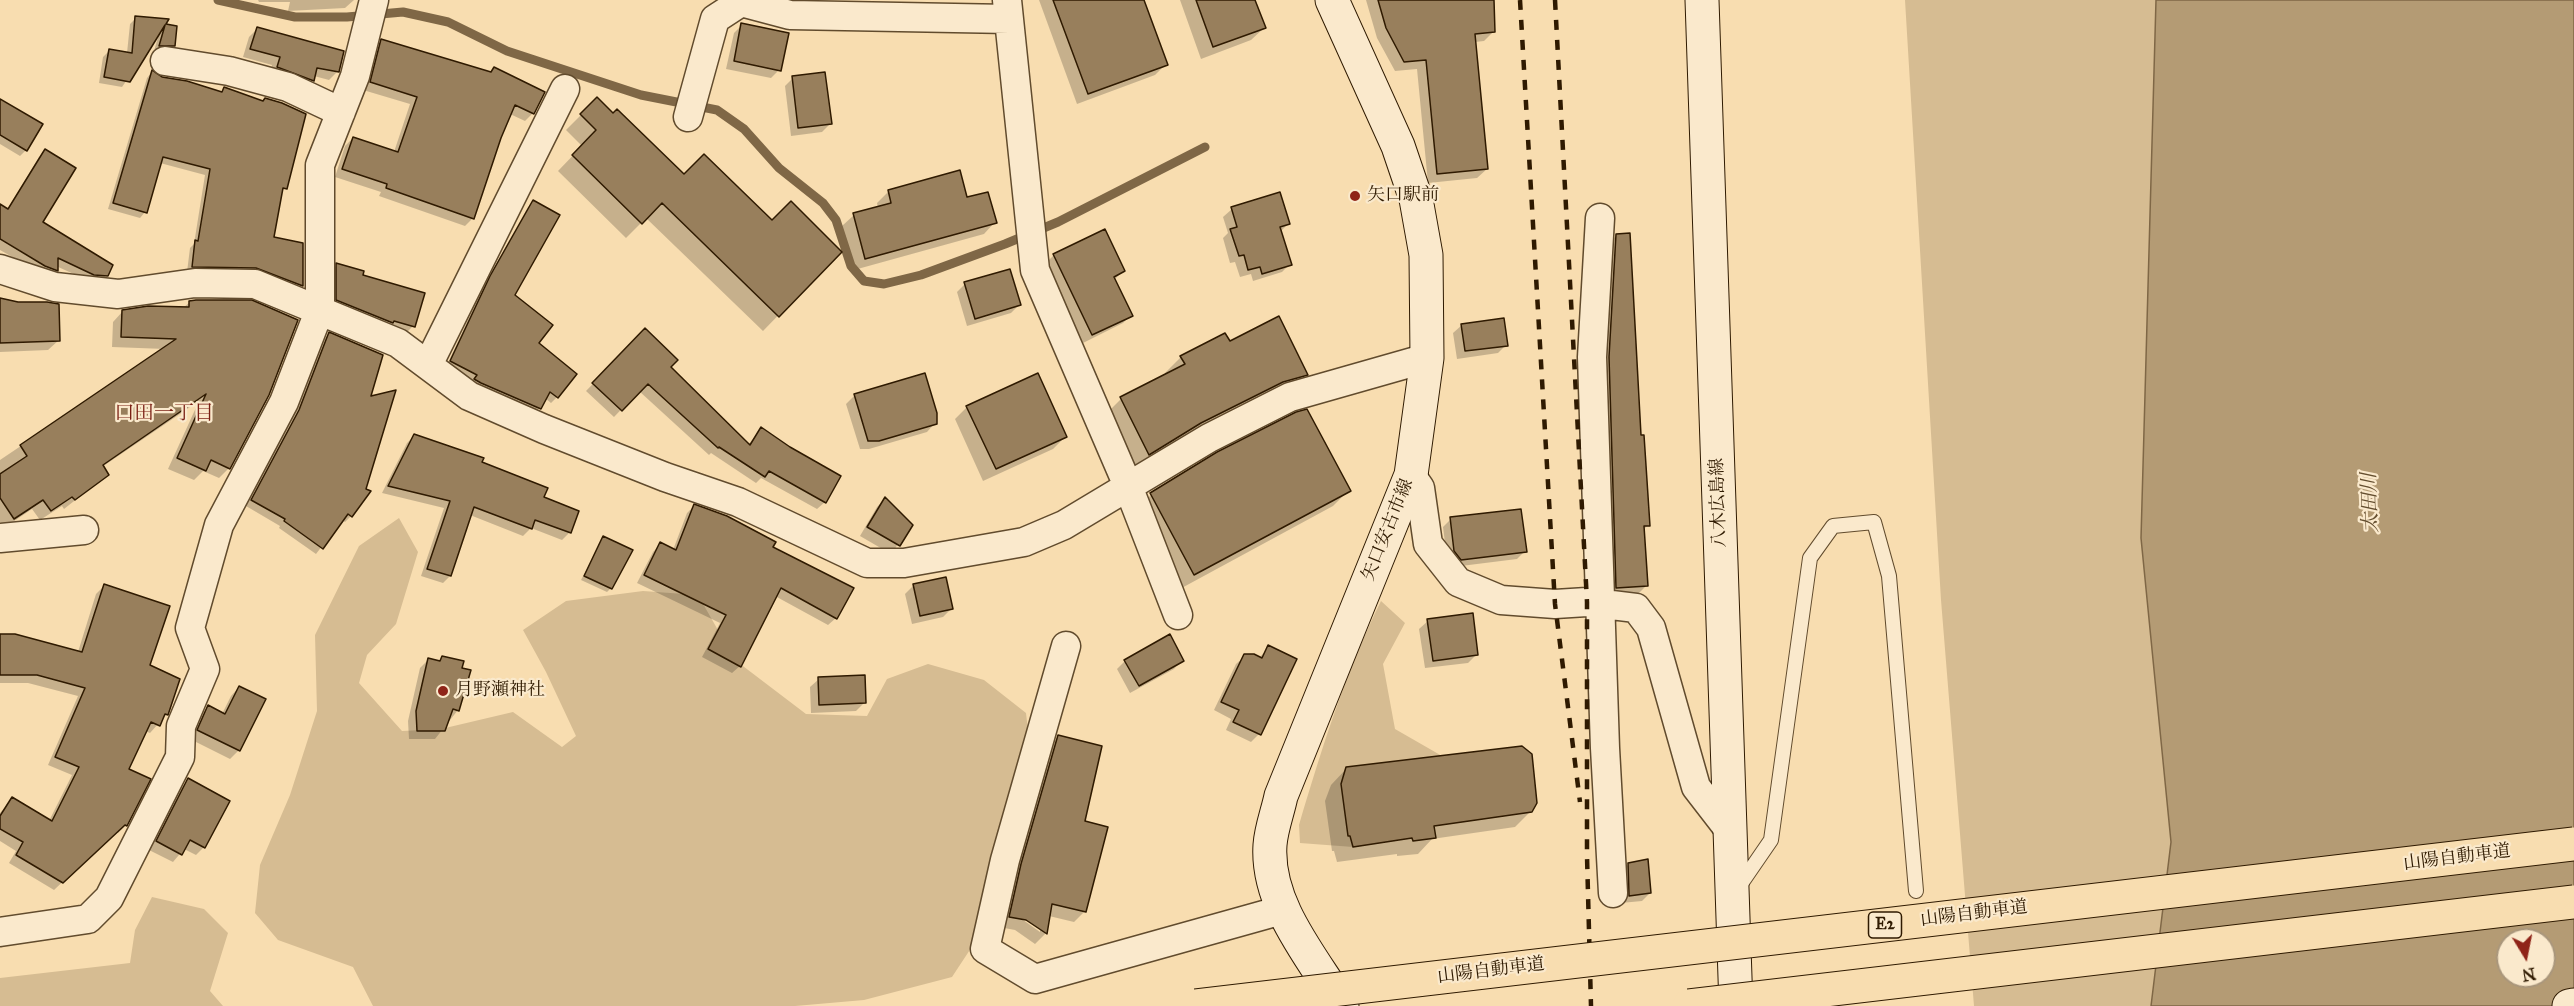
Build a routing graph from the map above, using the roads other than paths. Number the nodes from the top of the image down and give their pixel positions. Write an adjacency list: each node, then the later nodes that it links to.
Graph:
1 (374, 0): 7 (street)
2 (1332, 0): 12 (main road, 矢口安古市線)
3 (1702, 0): 21 (main road, 八木広島線)
4 (1008, 9): 8 (street); 15 (street)
5 (165, 61): 7 (street)
6 (565, 89): 13 (street)
7 (341, 112): 11 (street)
8 (688, 117)
9 (1600, 218): 18 (street)
10 (0, 269): 11 (street)
11 (320, 309): 13 (street); 28 (street)
12 (1427, 358): 14 (main road, 矢口安古市線); 15 (street)
13 (428, 365): 15 (street)
14 (1411, 475): 18 (street); 27 (main road, 矢口安古市線)
15 (1128, 486): 19 (street)
16 (84, 530): 17 (street)
17 (0, 538)
18 (1600, 606): 21 (street); 24 (street)
19 (1178, 615)
20 (1066, 646): 27 (street)
21 (1730, 831): 25 (main road, 八木広島線)
22 (2574, 844): 30 (highway, 山陽自動車道 / E2, bridge)
23 (1916, 891): 25 (lane)
24 (1613, 893)
25 (1732, 897): 33 (main road, 八木広島線)
26 (2574, 902): 32 (highway, bridge)
27 (1282, 909): 31 (main road, 矢口安古市線)
28 (0, 932)
29 (2574, 1005): 34 (main road)
30 (1196, 1006)
31 (1342, 1006)
32 (1689, 1006)
33 (1736, 1006)
34 (2570, 1006)

